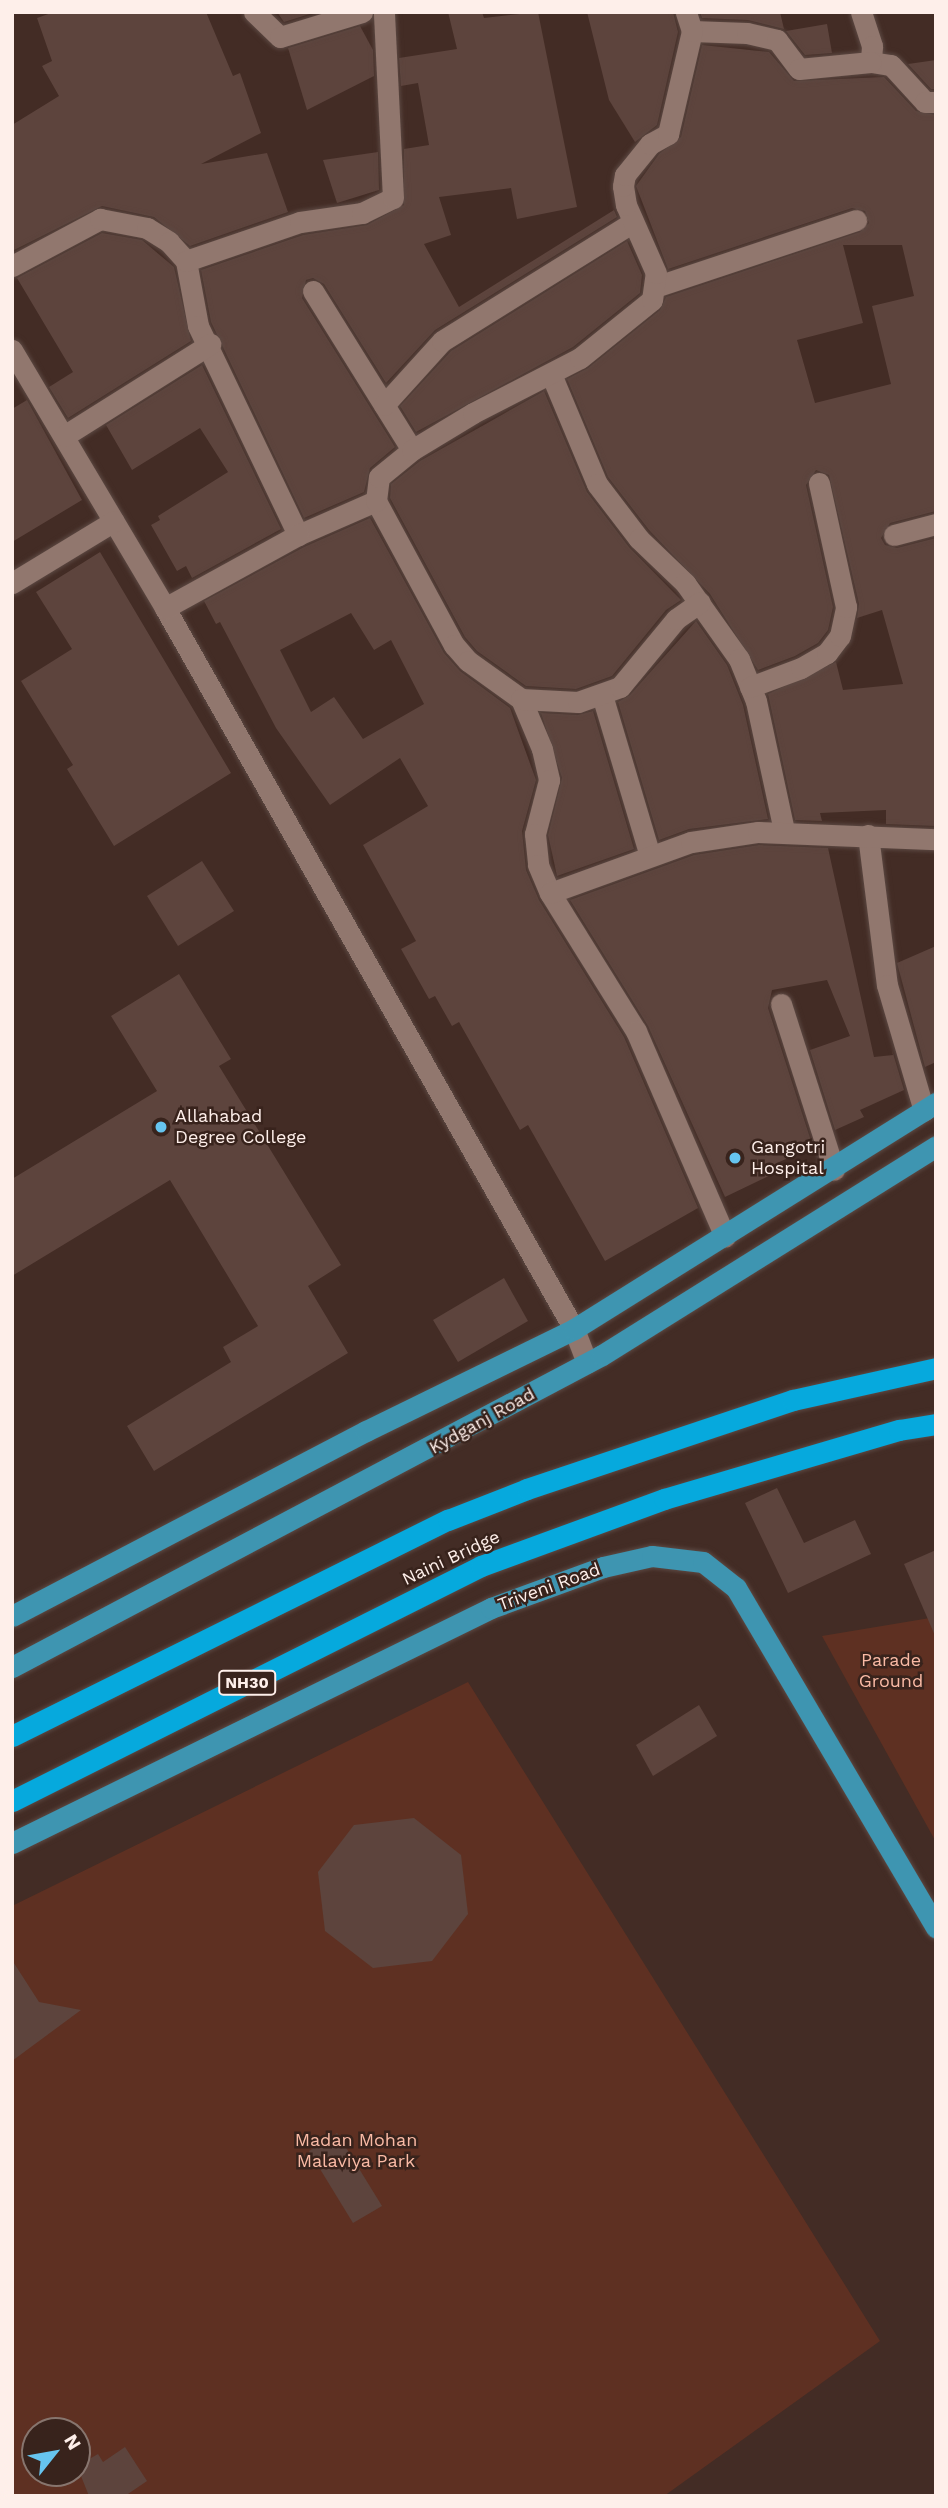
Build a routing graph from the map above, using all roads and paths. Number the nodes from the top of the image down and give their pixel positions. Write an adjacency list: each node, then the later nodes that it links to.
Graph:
1 (254, 12): 2 (street)
2 (362, 12)
3 (384, 12): 10 (street)
4 (861, 12): 6 (street)
5 (689, 22): 6 (street); 9 (street)
6 (871, 62): 7 (street)
7 (936, 102)
8 (856, 220): 12 (street)
9 (633, 222): 12 (street); 17 (street)
10 (186, 261): 11 (street); 14 (street)
11 (12, 266)
12 (655, 286): 16 (street)
13 (313, 291): 17 (street)
14 (210, 344): 18 (street); 24 (street)
15 (12, 350): 18 (street)
16 (551, 374): 19 (street); 27 (street)
17 (384, 405): 19 (street)
18 (64, 436): 22 (street)
19 (412, 450): 21 (street)
20 (819, 483): 29 (street)
21 (376, 501): 24 (street); 31 (street)
22 (114, 521): 26 (street); 28 (street)
23 (936, 524): 25 (street)
24 (298, 535): 28 (street)
25 (894, 535)
26 (12, 583)
27 (700, 602): 29 (street); 30 (street)
28 (165, 608): 42 (street)
29 (750, 687): 32 (street)
30 (602, 695): 31 (street); 35 (street)
31 (521, 699): 36 (street)
32 (784, 831): 33 (street); 35 (street)
33 (868, 835): 34 (street); 38 (street)
34 (936, 839)
35 (650, 856): 36 (street)
36 (550, 893): 41 (street)
37 (781, 1004): 40 (street)
38 (930, 1107): 40 (main road)
39 (936, 1146): 43 (main road, Kydganj Road)
40 (834, 1170): 41 (main road)
41 (725, 1237): 42 (main road)
42 (574, 1329): 43 (street); 46 (main road)
43 (587, 1363): 47 (main road, Kydganj Road)
44 (936, 1368): 48 (highway, Naini Bridge)
45 (936, 1423): 49 (highway, Naini Bridge / NH30)
46 (12, 1616)
47 (12, 1667)
48 (12, 1736)
49 (12, 1801)
50 (12, 1843): 51 (main road, Triveni Road)
51 (936, 1928)

